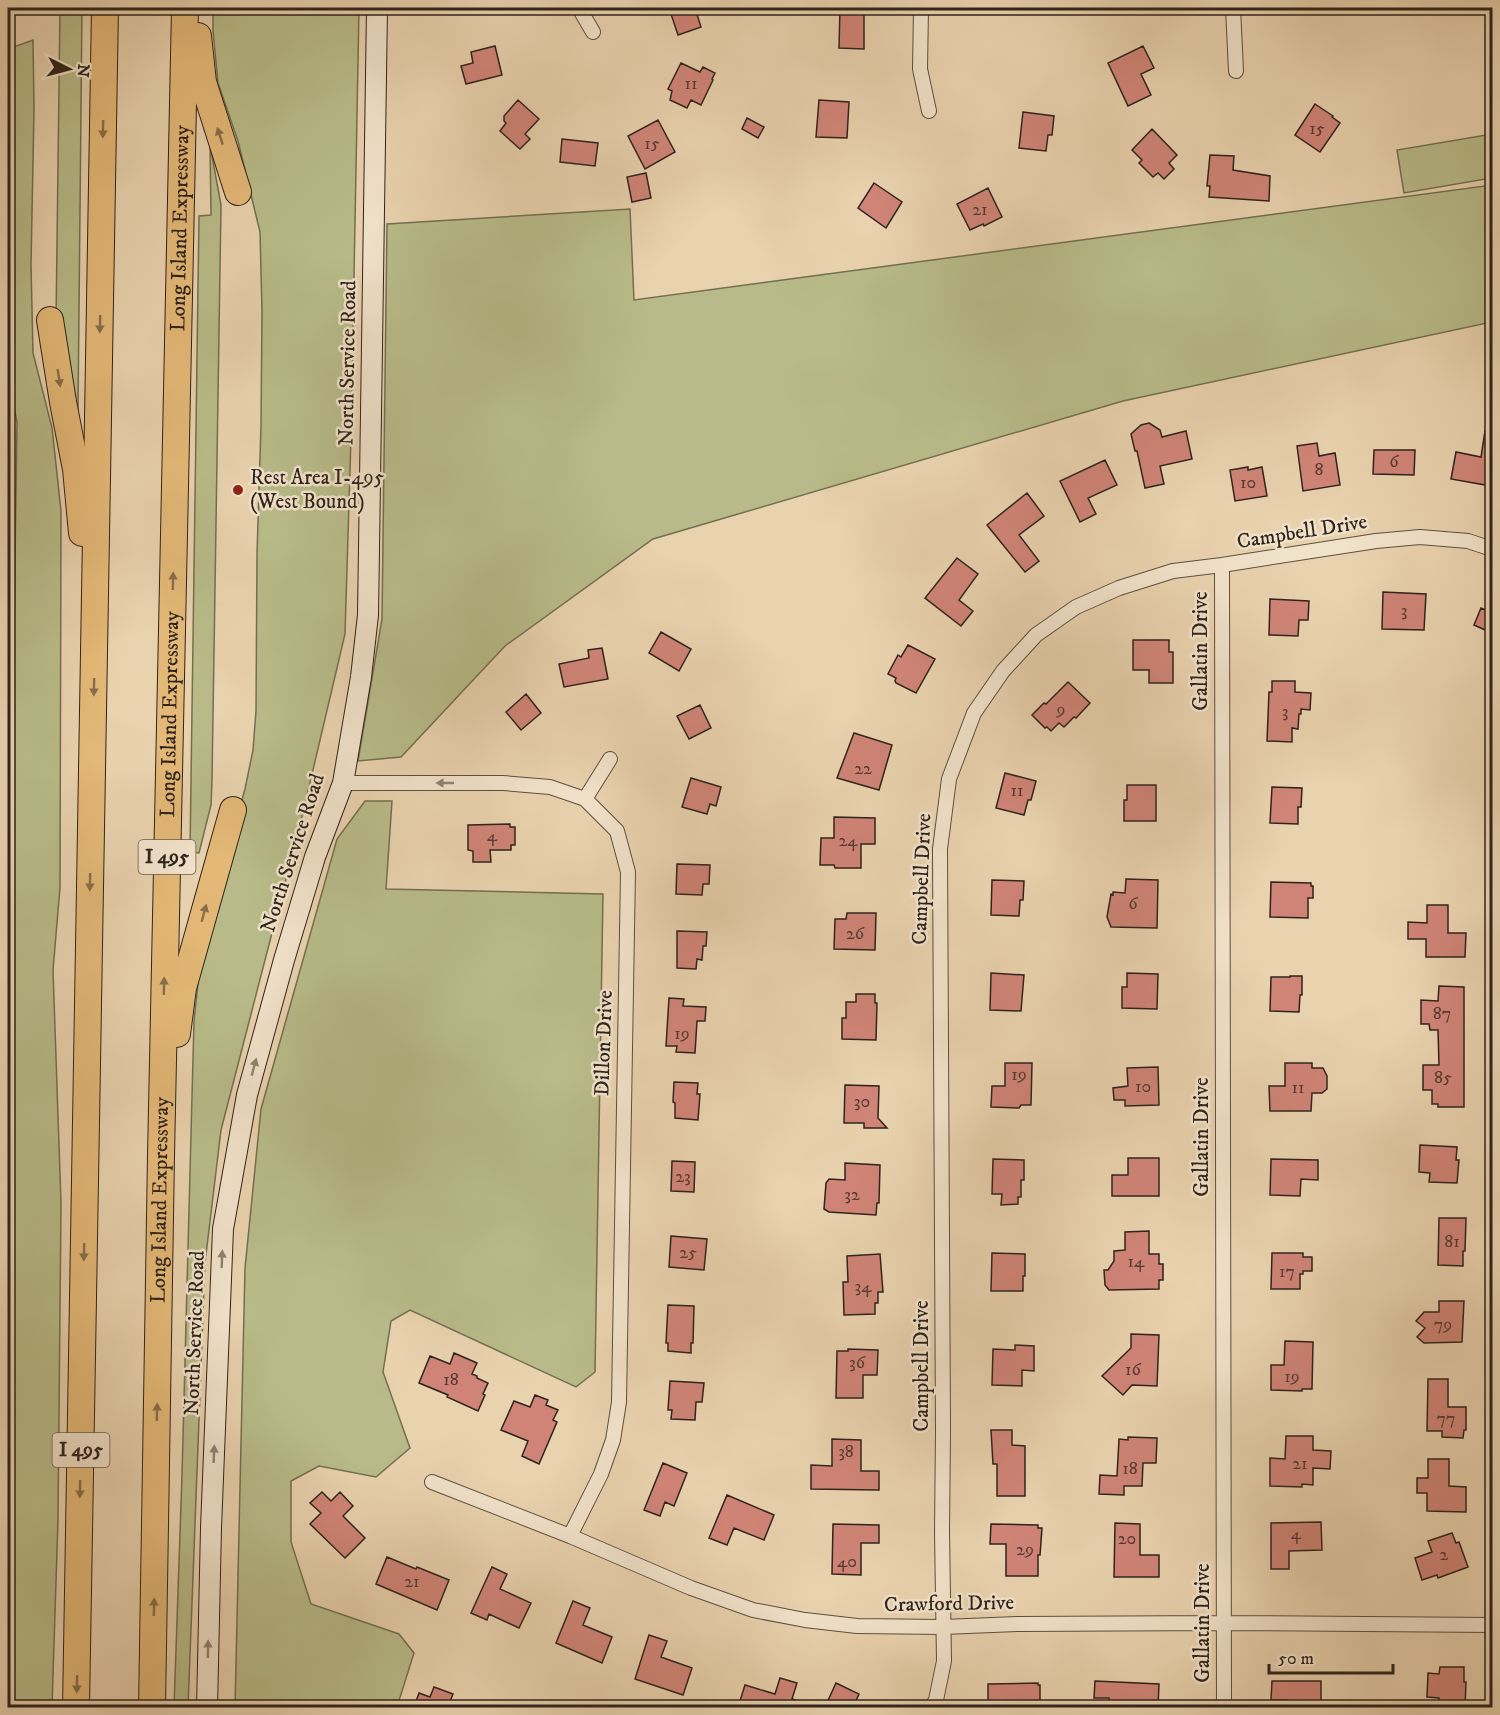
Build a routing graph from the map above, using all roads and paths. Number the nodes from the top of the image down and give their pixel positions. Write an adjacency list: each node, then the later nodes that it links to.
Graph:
1 (105, 8): 15 (highway, I 495, one-way to 15)
2 (185, 8): 20 (highway, Long Island Expressway / I 495, one-way to 2)
3 (195, 8): 11 (highway, one-way to 3)
4 (377, 8): 17 (main road, North Service Road)
5 (579, 8): 8 (street)
6 (921, 8): 10 (street)
7 (1233, 8): 9 (street)
8 (593, 33)
9 (1236, 71)
10 (929, 111)
11 (238, 192)
12 (50, 320): 15 (highway, one-way to 15)
13 (1492, 549): 14 (street, Campbell Drive)
14 (1222, 566): 23 (street, Gallatin Drive); 25 (street, Campbell Drive)
15 (94, 645): 26 (highway, I 495, one-way to 26)
16 (610, 759): 18 (street)
17 (343, 783): 18 (street, Dillon Drive, one-way to 17); 28 (main road, North Service Road, one-way to 17)
18 (585, 799): 22 (street, Dillon Drive)
19 (233, 810): 20 (highway, one-way to 19)
20 (161, 1156): 27 (highway, Long Island Expressway / I 495, one-way to 20)
21 (432, 1482): 22 (street, Crawford Drive)
22 (570, 1536): 25 (street, Crawford Drive)
23 (1224, 1623): 24 (street, Crawford Drive); 25 (street, Crawford Drive); 30 (street, Gallatin Drive)
24 (1492, 1625)
25 (943, 1627): 29 (street, Campbell Drive)
26 (76, 1707)
27 (152, 1707)
28 (207, 1707)
29 (931, 1707)
30 (1224, 1707)

